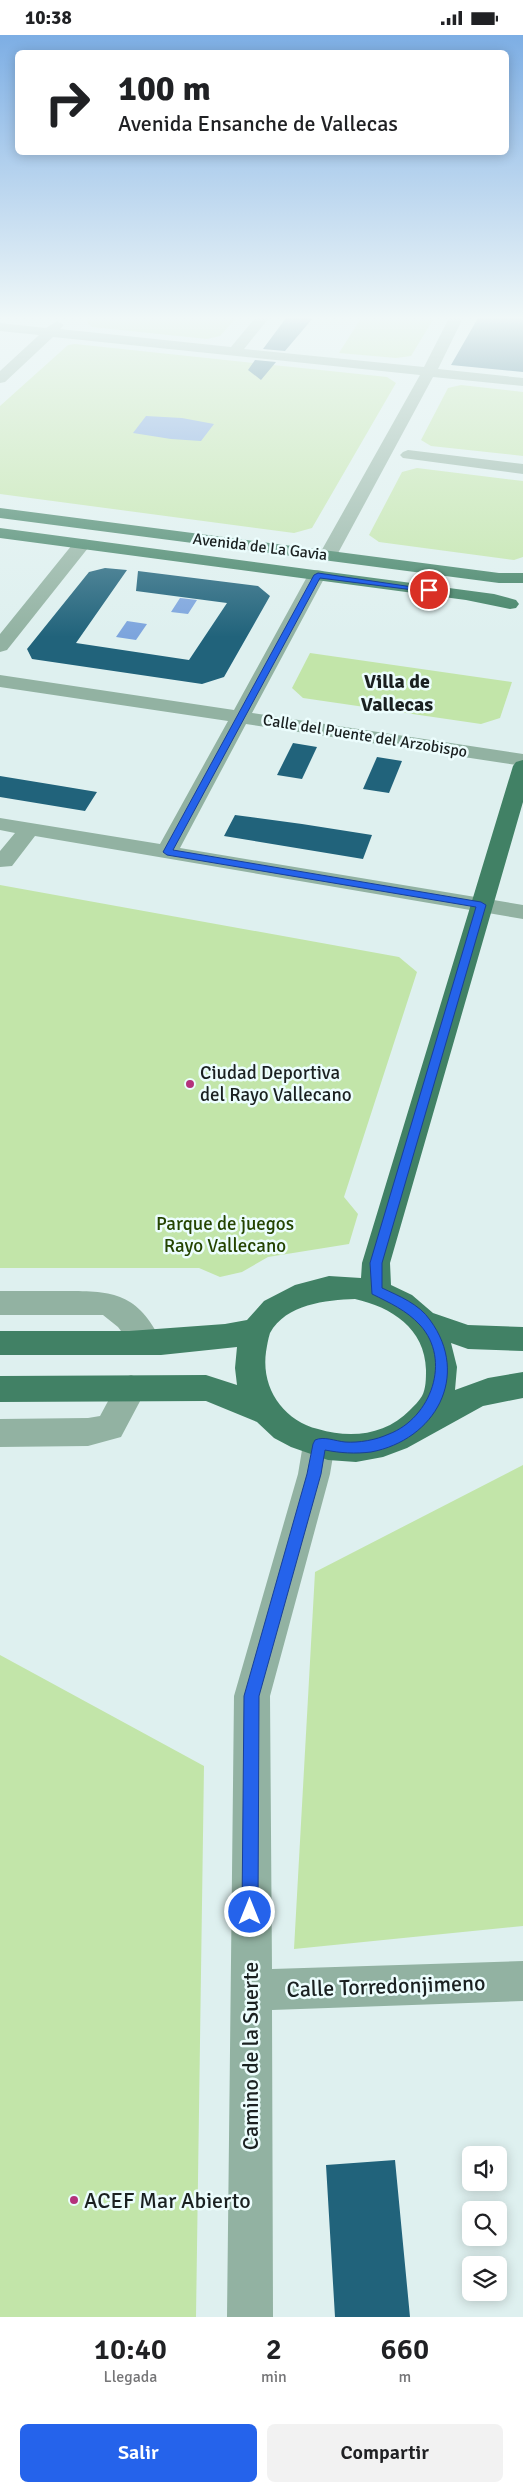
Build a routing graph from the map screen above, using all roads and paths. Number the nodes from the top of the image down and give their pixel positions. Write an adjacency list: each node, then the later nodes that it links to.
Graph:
1 (400, 424): 7 (street)
2 (408, 455): 3 (street)
3 (523, 469)
4 (0, 513): 7 (main road, Avenida de La Gavia)
5 (0, 533): 6 (main road, Avenida de La Gavia)
6 (82, 543): 8 (main road, Avenida de La Gavia); 11 (street)
7 (328, 555): 9 (main road, Avenida de La Gavia)
8 (318, 575): 10 (main road, Avenida de La Gavia); 14 (street)
9 (522, 577): 10 (main road)
10 (516, 610)
11 (0, 647)
12 (0, 664): 14 (street, Calle del Puente del Arzobispo)
13 (0, 681): 14 (street, Calle del Puente del Arzobispo)
14 (244, 710): 15 (street, Calle del Puente del Arzobispo); 16 (street, Calle del Puente del Arzobispo); 20 (street)
15 (515, 740)
16 (523, 760)
17 (523, 766): 22 (main road)
18 (0, 824): 19 (street)
19 (28, 829): 20 (street); 21 (street)
20 (167, 852): 22 (street)
21 (4, 861)
22 (481, 905): 23 (street); 24 (main road)
23 (523, 912)
24 (376, 1291): 26 (main road); 27 (main road)
25 (0, 1303): 29 (street)
26 (425, 1322): 28 (main road); 35 (main road)
27 (256, 1331): 29 (main road); 34 (main road)
28 (523, 1339)
29 (147, 1342): 30 (main road)
30 (0, 1343)
31 (523, 1385): 35 (main road)
32 (131, 1388): 33 (main road); 34 (main road); 36 (street)
33 (0, 1389)
34 (267, 1412): 37 (main road)
35 (415, 1426): 37 (main road)
36 (0, 1433)
37 (319, 1444): 39 (street, Camino de la Suerte)
38 (523, 1981): 39 (street, Calle Torredonjimeno)
39 (250, 1990): 40 (street, Camino de la Suerte)
40 (250, 2317)

